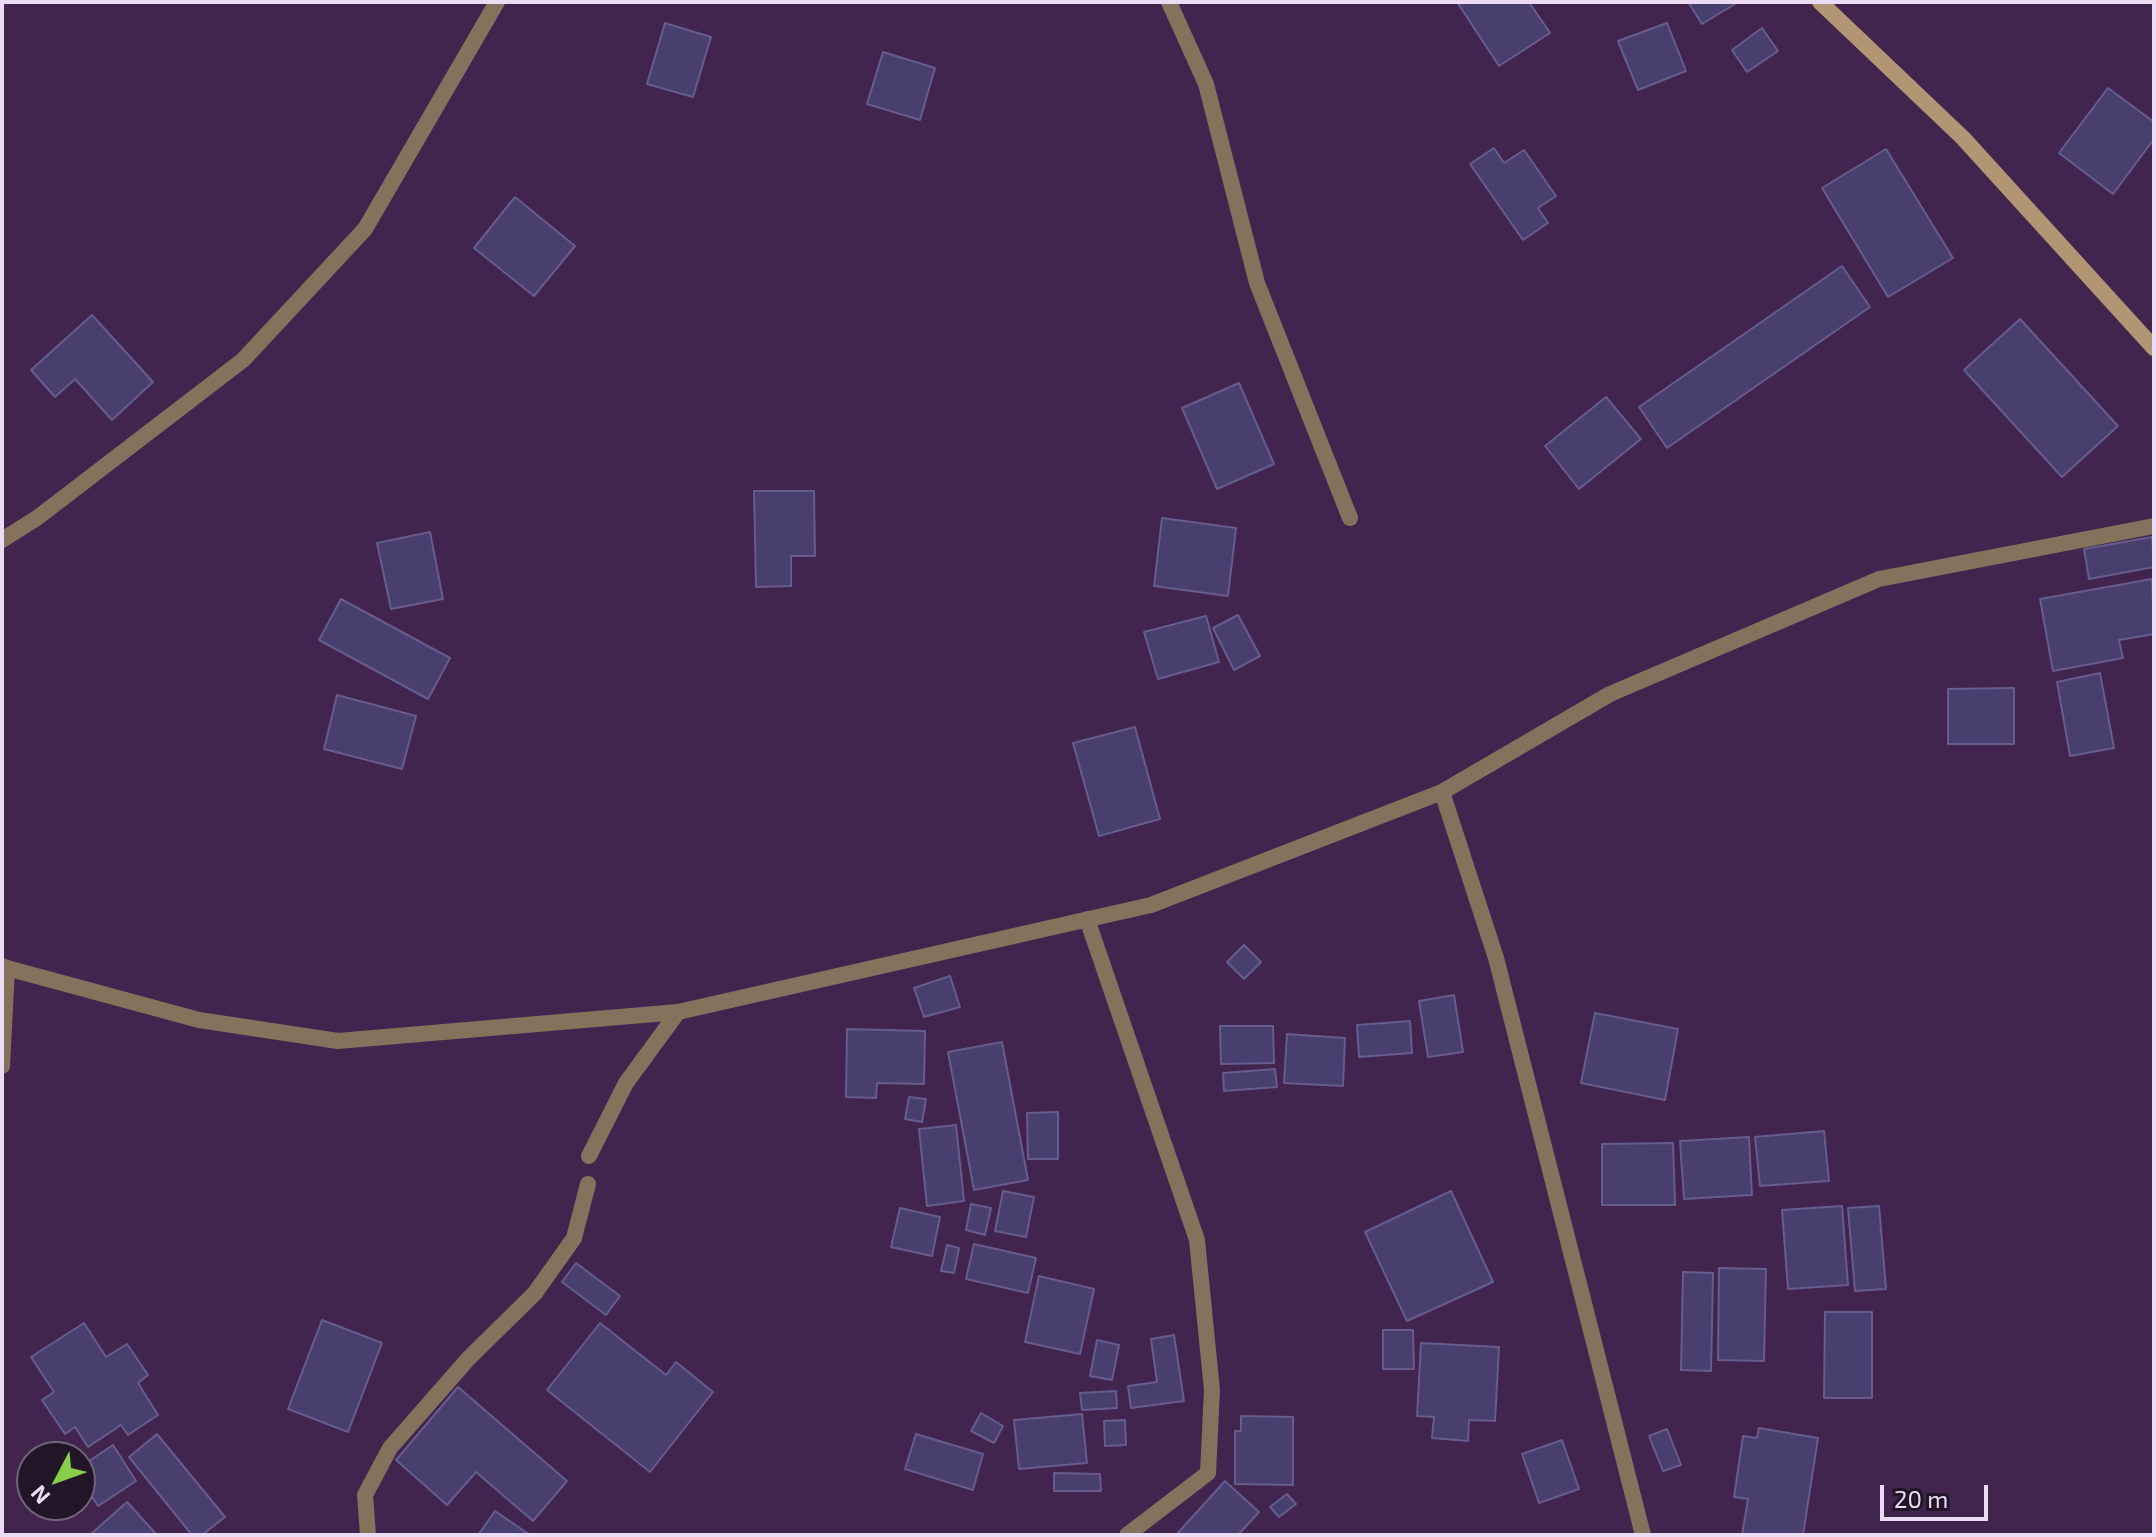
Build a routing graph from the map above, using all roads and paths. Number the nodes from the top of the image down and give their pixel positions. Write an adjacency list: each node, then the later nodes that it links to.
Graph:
1 (497, 2): 7 (street)
2 (1169, 2): 5 (street)
3 (1820, 2): 4 (street)
4 (2154, 348)
5 (1350, 518)
6 (2154, 526): 8 (street)
7 (2, 540)
8 (1442, 792): 9 (street); 17 (street)
9 (1087, 919): 11 (street); 16 (street)
10 (4, 967): 11 (street); 12 (street)
11 (678, 1012): 13 (street)
12 (2, 1066)
13 (589, 1156)
14 (588, 1184): 15 (street)
15 (368, 1535)
16 (1127, 1535)
17 (1643, 1535)

